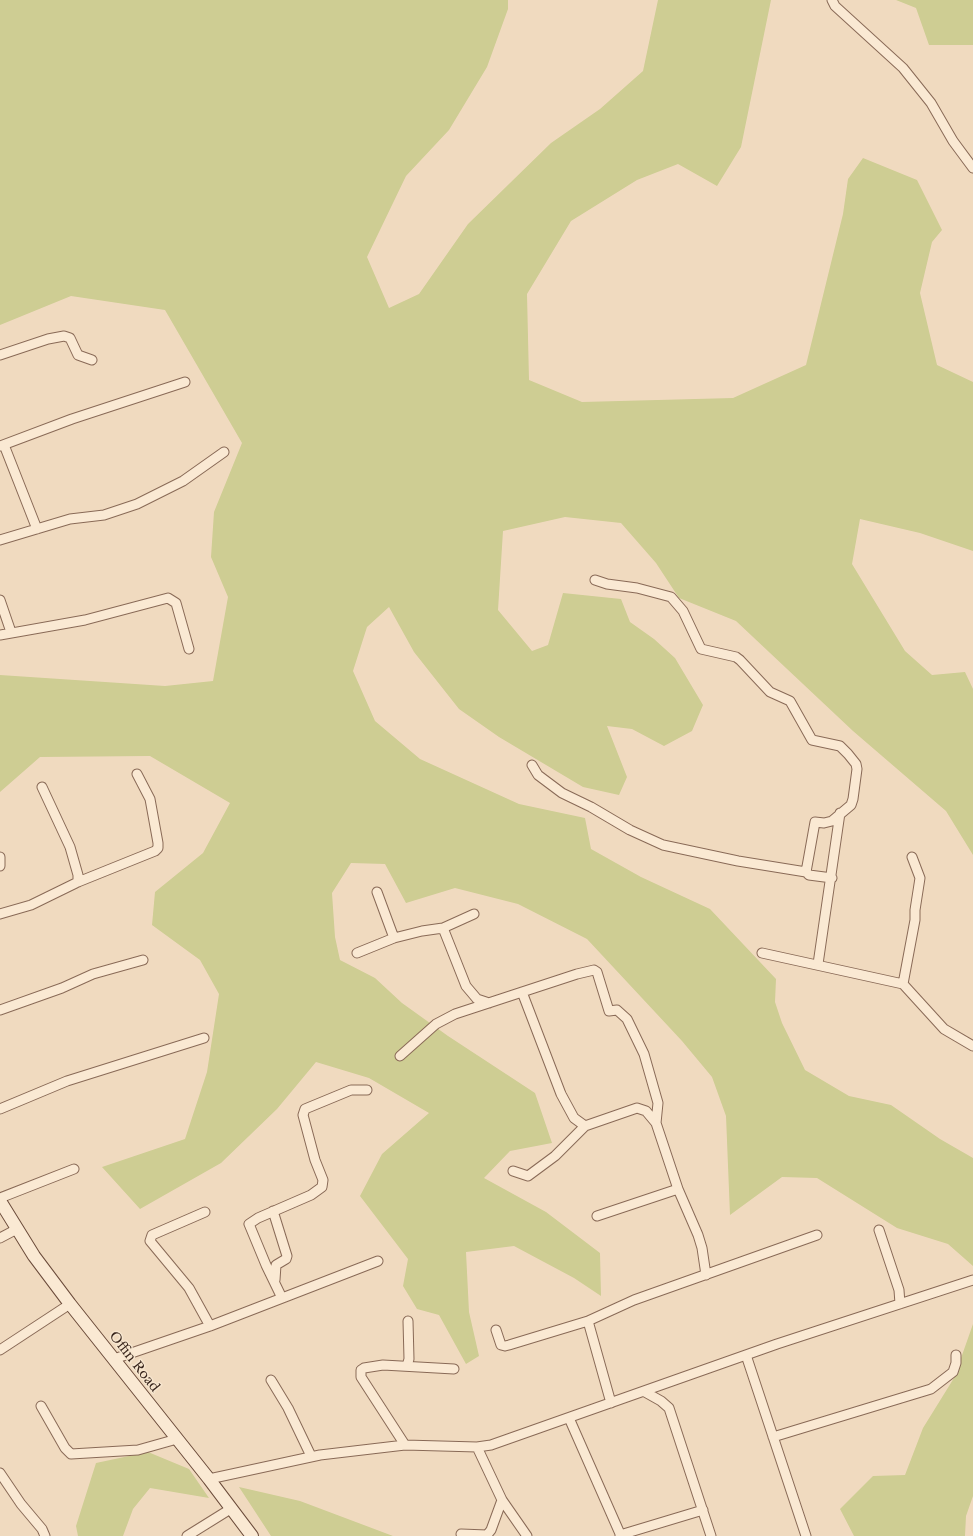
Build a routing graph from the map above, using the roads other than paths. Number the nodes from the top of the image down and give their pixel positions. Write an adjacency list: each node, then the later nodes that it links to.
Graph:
1 (832, 0): 2 (street)
2 (973, 168)
3 (0, 355): 4 (street)
4 (92, 360)
5 (186, 382): 6 (street)
6 (2, 445): 8 (street)
7 (224, 452): 8 (street)
8 (37, 529): 9 (street)
9 (0, 540)
10 (595, 580): 18 (street)
11 (0, 600): 12 (street)
12 (10, 632): 13 (street); 14 (street)
13 (0, 635)
14 (189, 649)
15 (532, 765): 22 (street)
16 (137, 774): 24 (street)
17 (42, 787): 24 (street)
18 (840, 813): 22 (street); 23 (street)
19 (912, 856): 34 (street)
20 (0, 857): 21 (street)
21 (0, 866)
22 (806, 872): 23 (street)
23 (832, 878): 33 (street)
24 (78, 882): 26 (street)
25 (376, 892): 29 (street)
26 (0, 914)
27 (474, 914): 28 (street)
28 (443, 928): 29 (street); 36 (street)
29 (394, 938): 30 (street)
30 (357, 953)
31 (762, 954): 33 (street)
32 (143, 960): 37 (street)
33 (818, 964): 34 (street)
34 (903, 984): 39 (street)
35 (522, 992): 36 (street); 43 (street); 44 (street)
36 (489, 1003): 40 (street)
37 (0, 1010)
38 (204, 1038): 42 (street)
39 (973, 1046)
40 (400, 1056)
41 (366, 1090): 50 (street)
42 (0, 1108)
43 (656, 1123): 44 (street); 47 (street)
44 (585, 1126): 46 (street)
45 (74, 1169): 48 (street)
46 (513, 1171)
47 (678, 1189): 52 (street); 58 (street)
48 (0, 1198)
49 (0, 1201): 53 (street, Offin Road)
50 (273, 1211): 59 (street); 59 (street)
51 (205, 1212): 66 (street)
52 (597, 1216)
53 (17, 1229): 56 (street); 62 (street, Offin Road)
54 (878, 1230): 63 (street)
55 (817, 1235): 58 (street)
56 (0, 1238)
57 (378, 1261): 61 (street)
58 (706, 1275): 65 (street)
59 (274, 1280): 61 (street)
60 (973, 1280): 63 (street)
61 (282, 1298): 66 (street)
62 (70, 1304): 68 (street); 71 (street, Offin Road)
63 (900, 1304): 69 (street)
64 (408, 1320): 72 (street)
65 (588, 1321): 67 (street); 76 (street)
66 (210, 1326): 71 (street)
67 (496, 1330)
68 (0, 1350)
69 (746, 1355): 75 (street); 79 (street)
70 (956, 1355): 79 (street)
71 (114, 1359): 80 (street, Offin Road)
72 (407, 1366): 73 (street); 81 (street)
73 (454, 1369)
74 (271, 1380): 83 (street)
75 (645, 1392): 76 (street); 88 (street)
76 (611, 1403): 78 (street)
77 (41, 1406): 80 (street)
78 (569, 1418): 82 (street); 94 (street)
79 (773, 1437): 96 (street)
80 (177, 1439): 85 (street, Offin Road)
81 (406, 1445): 82 (street); 83 (street)
82 (477, 1447): 86 (street)
83 (312, 1456): 85 (street)
84 (0, 1474): 90 (street)
85 (209, 1479): 87 (street, Offin Road)
86 (502, 1500): 89 (street); 93 (street)
87 (232, 1508): 91 (street); 92 (street, Offin Road)
88 (703, 1510): 94 (street); 95 (street)
89 (461, 1534)
90 (45, 1536)
91 (187, 1536)
92 (252, 1536)
93 (528, 1536)
94 (620, 1536)
95 (712, 1536)
96 (806, 1536)

